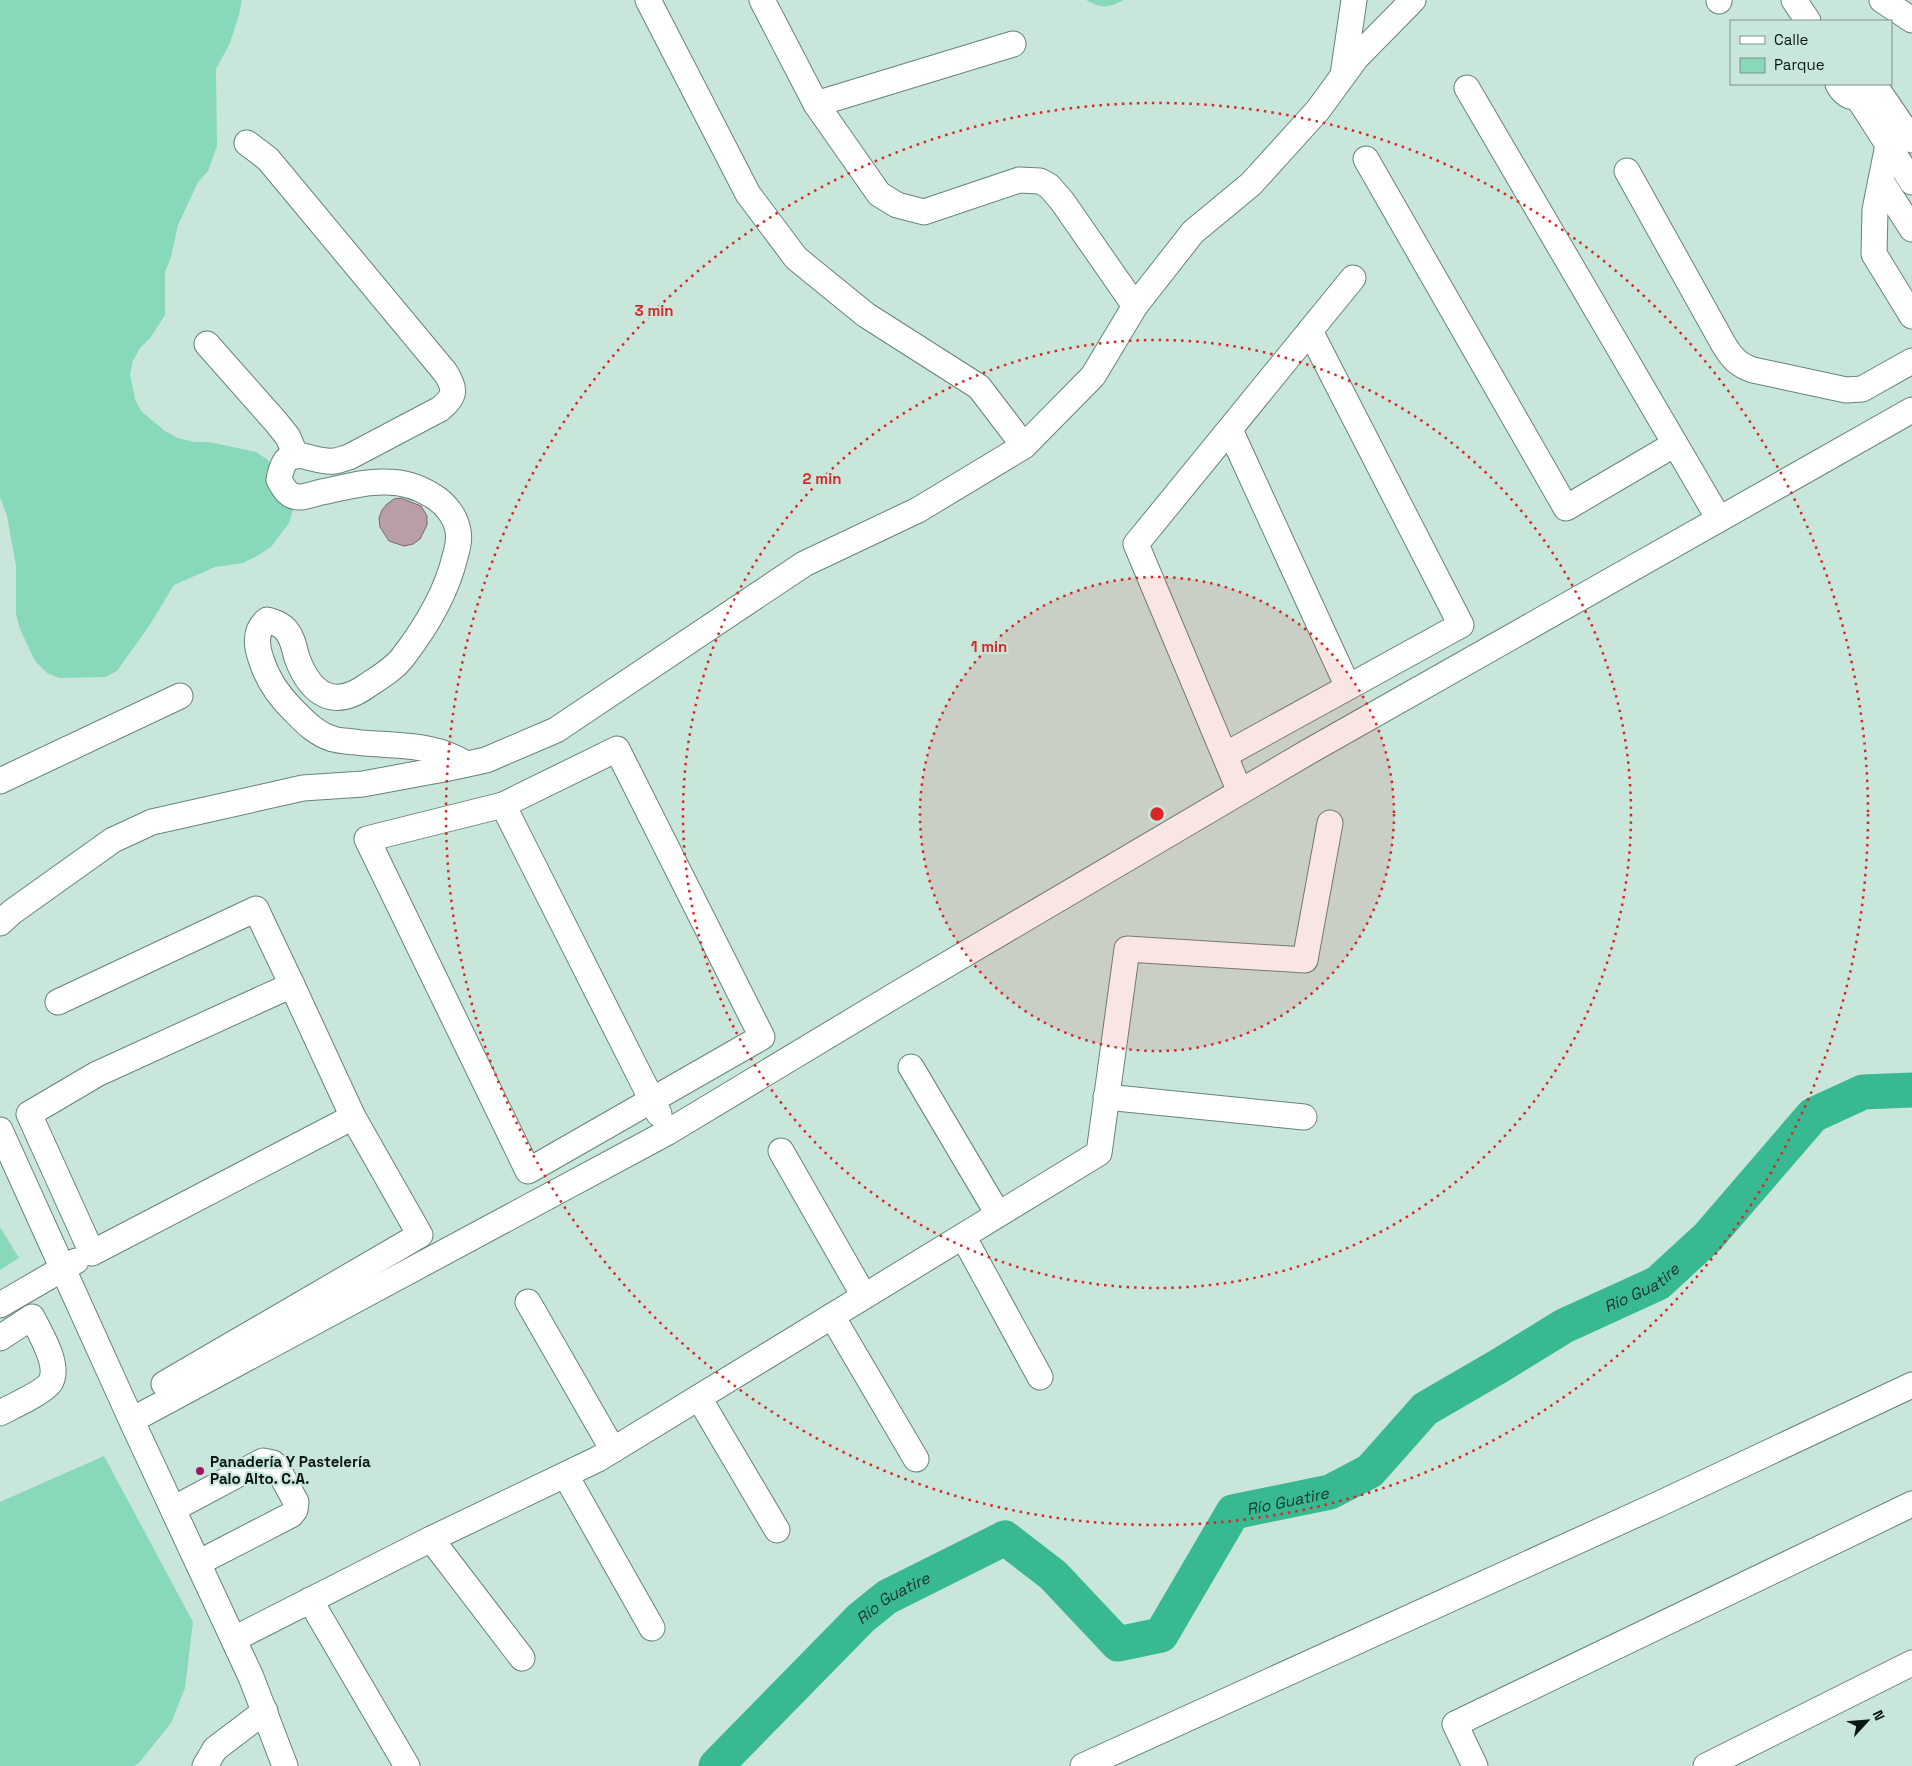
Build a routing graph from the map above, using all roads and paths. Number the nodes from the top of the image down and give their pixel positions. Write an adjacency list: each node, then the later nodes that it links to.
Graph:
1 (648, 0): 31 (street)
2 (762, 0): 14 (street)
3 (1354, 0): 10 (street)
4 (1412, 0): 10 (street)
5 (1794, 0): 7 (street)
6 (1891, 2): 8 (street)
7 (1807, 20)
8 (1912, 20)
9 (1013, 44): 14 (street)
10 (1342, 78): 23 (street)
11 (1838, 85): 13 (street)
12 (1467, 88): 30 (street)
13 (1870, 89): 15 (street)
14 (816, 104): 23 (street)
15 (1900, 142): 19 (street); 20 (street)
16 (247, 143): 32 (street)
17 (1366, 159): 30 (street)
18 (1627, 170): 27 (street)
19 (1881, 181): 21 (street); 24 (street)
20 (1912, 182)
21 (1912, 229)
22 (1353, 278): 25 (street)
23 (1135, 306): 31 (street)
24 (1912, 316)
25 (1310, 331): 29 (street); 34 (street)
26 (207, 344): 32 (street)
27 (1912, 361)
28 (1912, 410): 33 (street)
29 (1230, 430): 34 (street); 36 (street)
30 (1675, 444): 33 (street)
31 (1024, 446): 37 (street)
32 (296, 456): 37 (street)
33 (1719, 519): 39 (street)
34 (1348, 687): 36 (street)
35 (180, 696): 38 (street)
36 (1225, 755): 39 (street)
37 (466, 764): 42 (street)
38 (0, 781)
39 (1240, 792): 51 (street)
40 (503, 805): 47 (street); 47 (street); 47 (street)
41 (1330, 823): 46 (street)
42 (0, 923)
43 (292, 985): 44 (street); 48 (street); 55 (street)
44 (58, 1002)
45 (911, 1067): 53 (street)
46 (1106, 1097): 49 (street); 53 (street)
47 (652, 1099): 51 (street)
48 (353, 1117): 55 (street); 66 (street)
49 (1304, 1117)
50 (0, 1130): 56 (street)
51 (668, 1132): 69 (street)
52 (781, 1151): 58 (street)
53 (998, 1214): 54 (street)
54 (963, 1236): 58 (street); 64 (street)
55 (92, 1253): 56 (street)
56 (62, 1268): 57 (street); 69 (street)
57 (21, 1292): 60 (street); 62 (street)
58 (864, 1296): 61 (street)
59 (528, 1302): 70 (street)
60 (0, 1305)
61 (832, 1316): 67 (street); 71 (street)
62 (32, 1318): 63 (street); 68 (street)
63 (0, 1338)
64 (1040, 1376)
65 (1912, 1385): 87 (street)
66 (158, 1388)
67 (699, 1398): 70 (street); 75 (street)
68 (0, 1413)
69 (132, 1420): 74 (street)
70 (613, 1450): 72 (street)
71 (916, 1459)
72 (566, 1476): 76 (street); 79 (street)
73 (1912, 1504): 88 (street)
74 (173, 1509): 77 (street); 77 (street)
75 (777, 1530)
76 (431, 1539): 78 (street); 81 (street)
77 (198, 1563): 80 (street)
78 (310, 1600): 80 (street); 86 (street)
79 (652, 1628)
80 (234, 1639): 83 (street)
81 (522, 1658)
82 (1912, 1664): 89 (street)
83 (265, 1711): 84 (street); 85 (street)
84 (281, 1763)
85 (205, 1766)
86 (407, 1766)
87 (1083, 1766)
88 (1475, 1766)
89 (1706, 1766)

